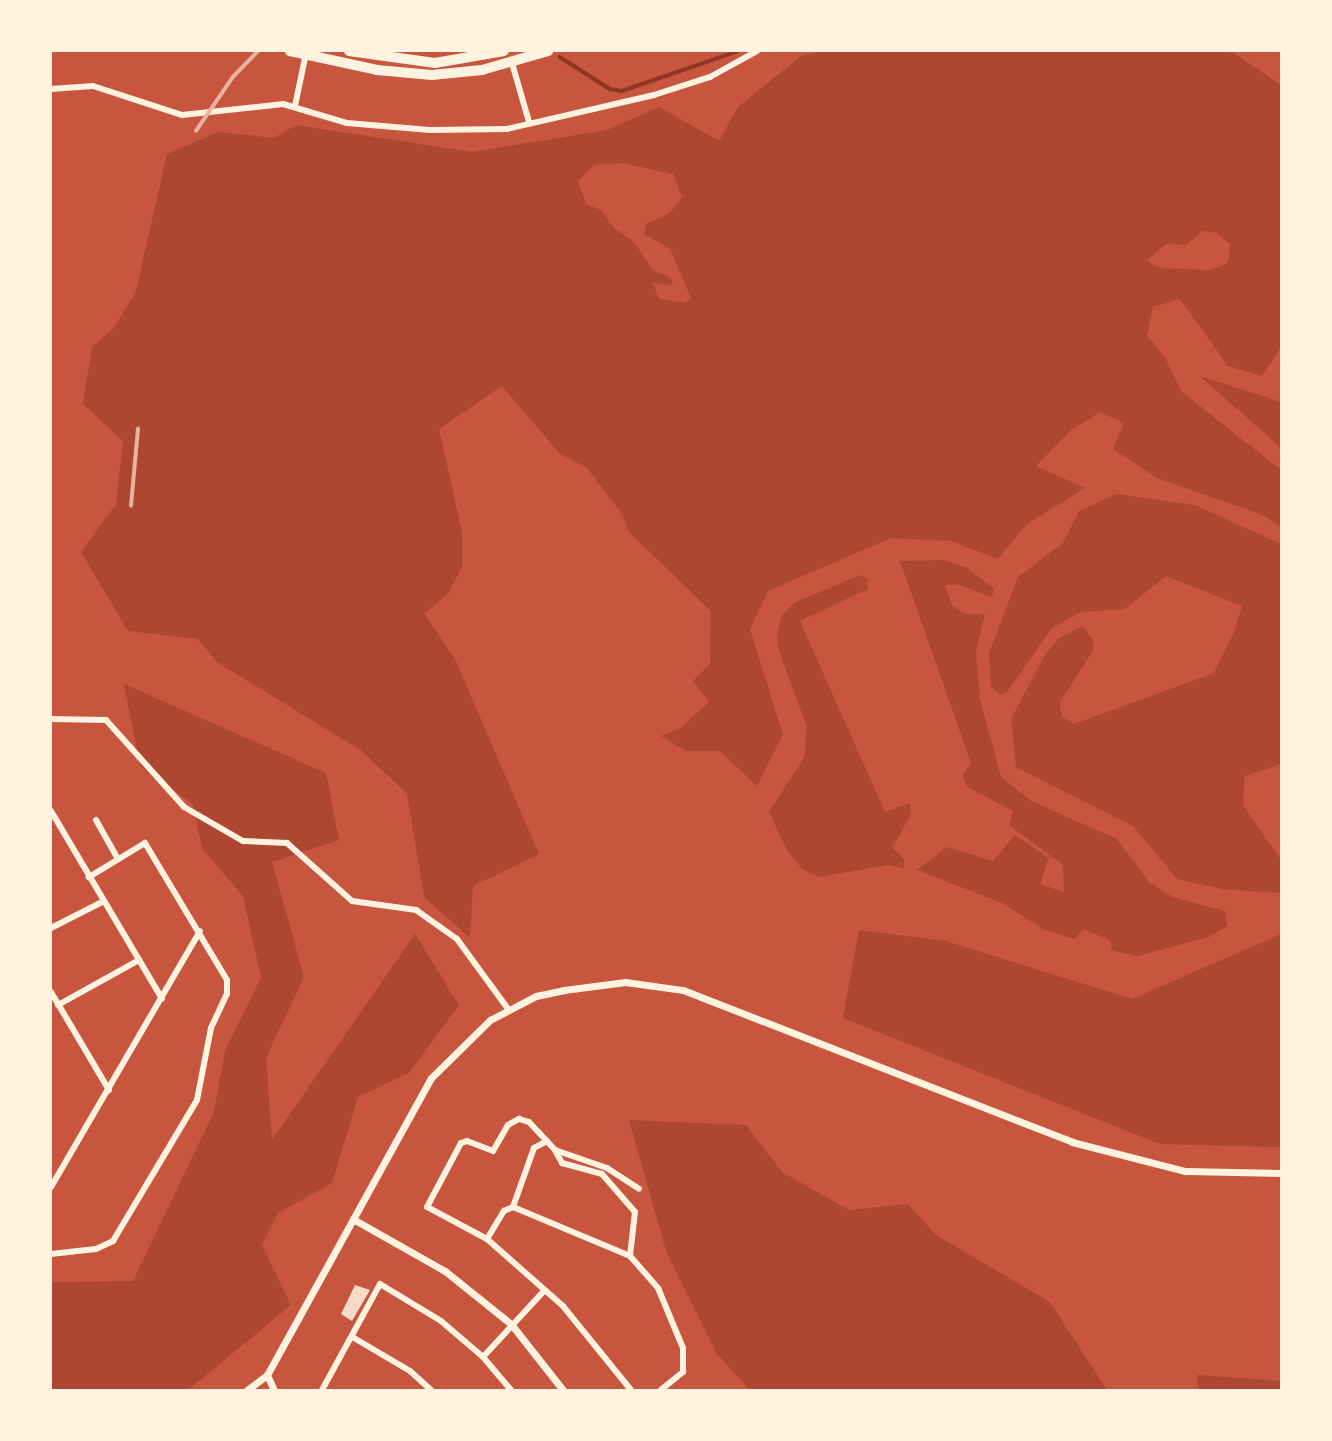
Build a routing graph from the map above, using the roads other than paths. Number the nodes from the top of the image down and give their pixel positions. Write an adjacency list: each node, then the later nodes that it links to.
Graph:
1 (290, 51): 6 (main road)
2 (349, 51): 3 (main road)
3 (506, 51): 7 (street)
4 (548, 51): 7 (main road)
5 (757, 51): 10 (street)
6 (306, 52): 7 (main road); 9 (street)
7 (512, 63): 10 (street)
8 (51, 89): 9 (street)
9 (295, 106): 10 (street)
10 (529, 122)
11 (51, 719): 23 (street)
12 (51, 811): 15 (street)
13 (96, 820): 14 (street)
14 (118, 859): 15 (street); 18 (street)
15 (89, 877): 16 (street)
16 (104, 901): 17 (street); 19 (street)
17 (51, 928)
18 (200, 931): 21 (street); 33 (street)
19 (139, 960): 21 (street); 22 (street)
20 (51, 992): 22 (street)
21 (162, 999): 24 (street)
22 (58, 1005): 24 (street)
23 (508, 1009): 27 (street); 31 (street)
24 (109, 1090): 28 (street)
25 (547, 1141): 26 (street); 30 (street); 32 (street)
26 (555, 1150): 29 (street); 34 (street)
27 (1281, 1173)
28 (51, 1187)
29 (639, 1189)
30 (513, 1207): 32 (street); 34 (street)
31 (353, 1219): 36 (street); 39 (street)
32 (487, 1239): 35 (street)
33 (51, 1254)
34 (630, 1256): 47 (street)
35 (544, 1291): 36 (street); 46 (street)
36 (511, 1324): 38 (street); 45 (street)
37 (354, 1338): 38 (street); 40 (street); 43 (street)
38 (483, 1357): 44 (street)
39 (267, 1375): 41 (street); 42 (street)
40 (325, 1389)
41 (247, 1390)
42 (274, 1390)
43 (431, 1390)
44 (511, 1390)
45 (563, 1390)
46 (631, 1390)
47 (661, 1390)

